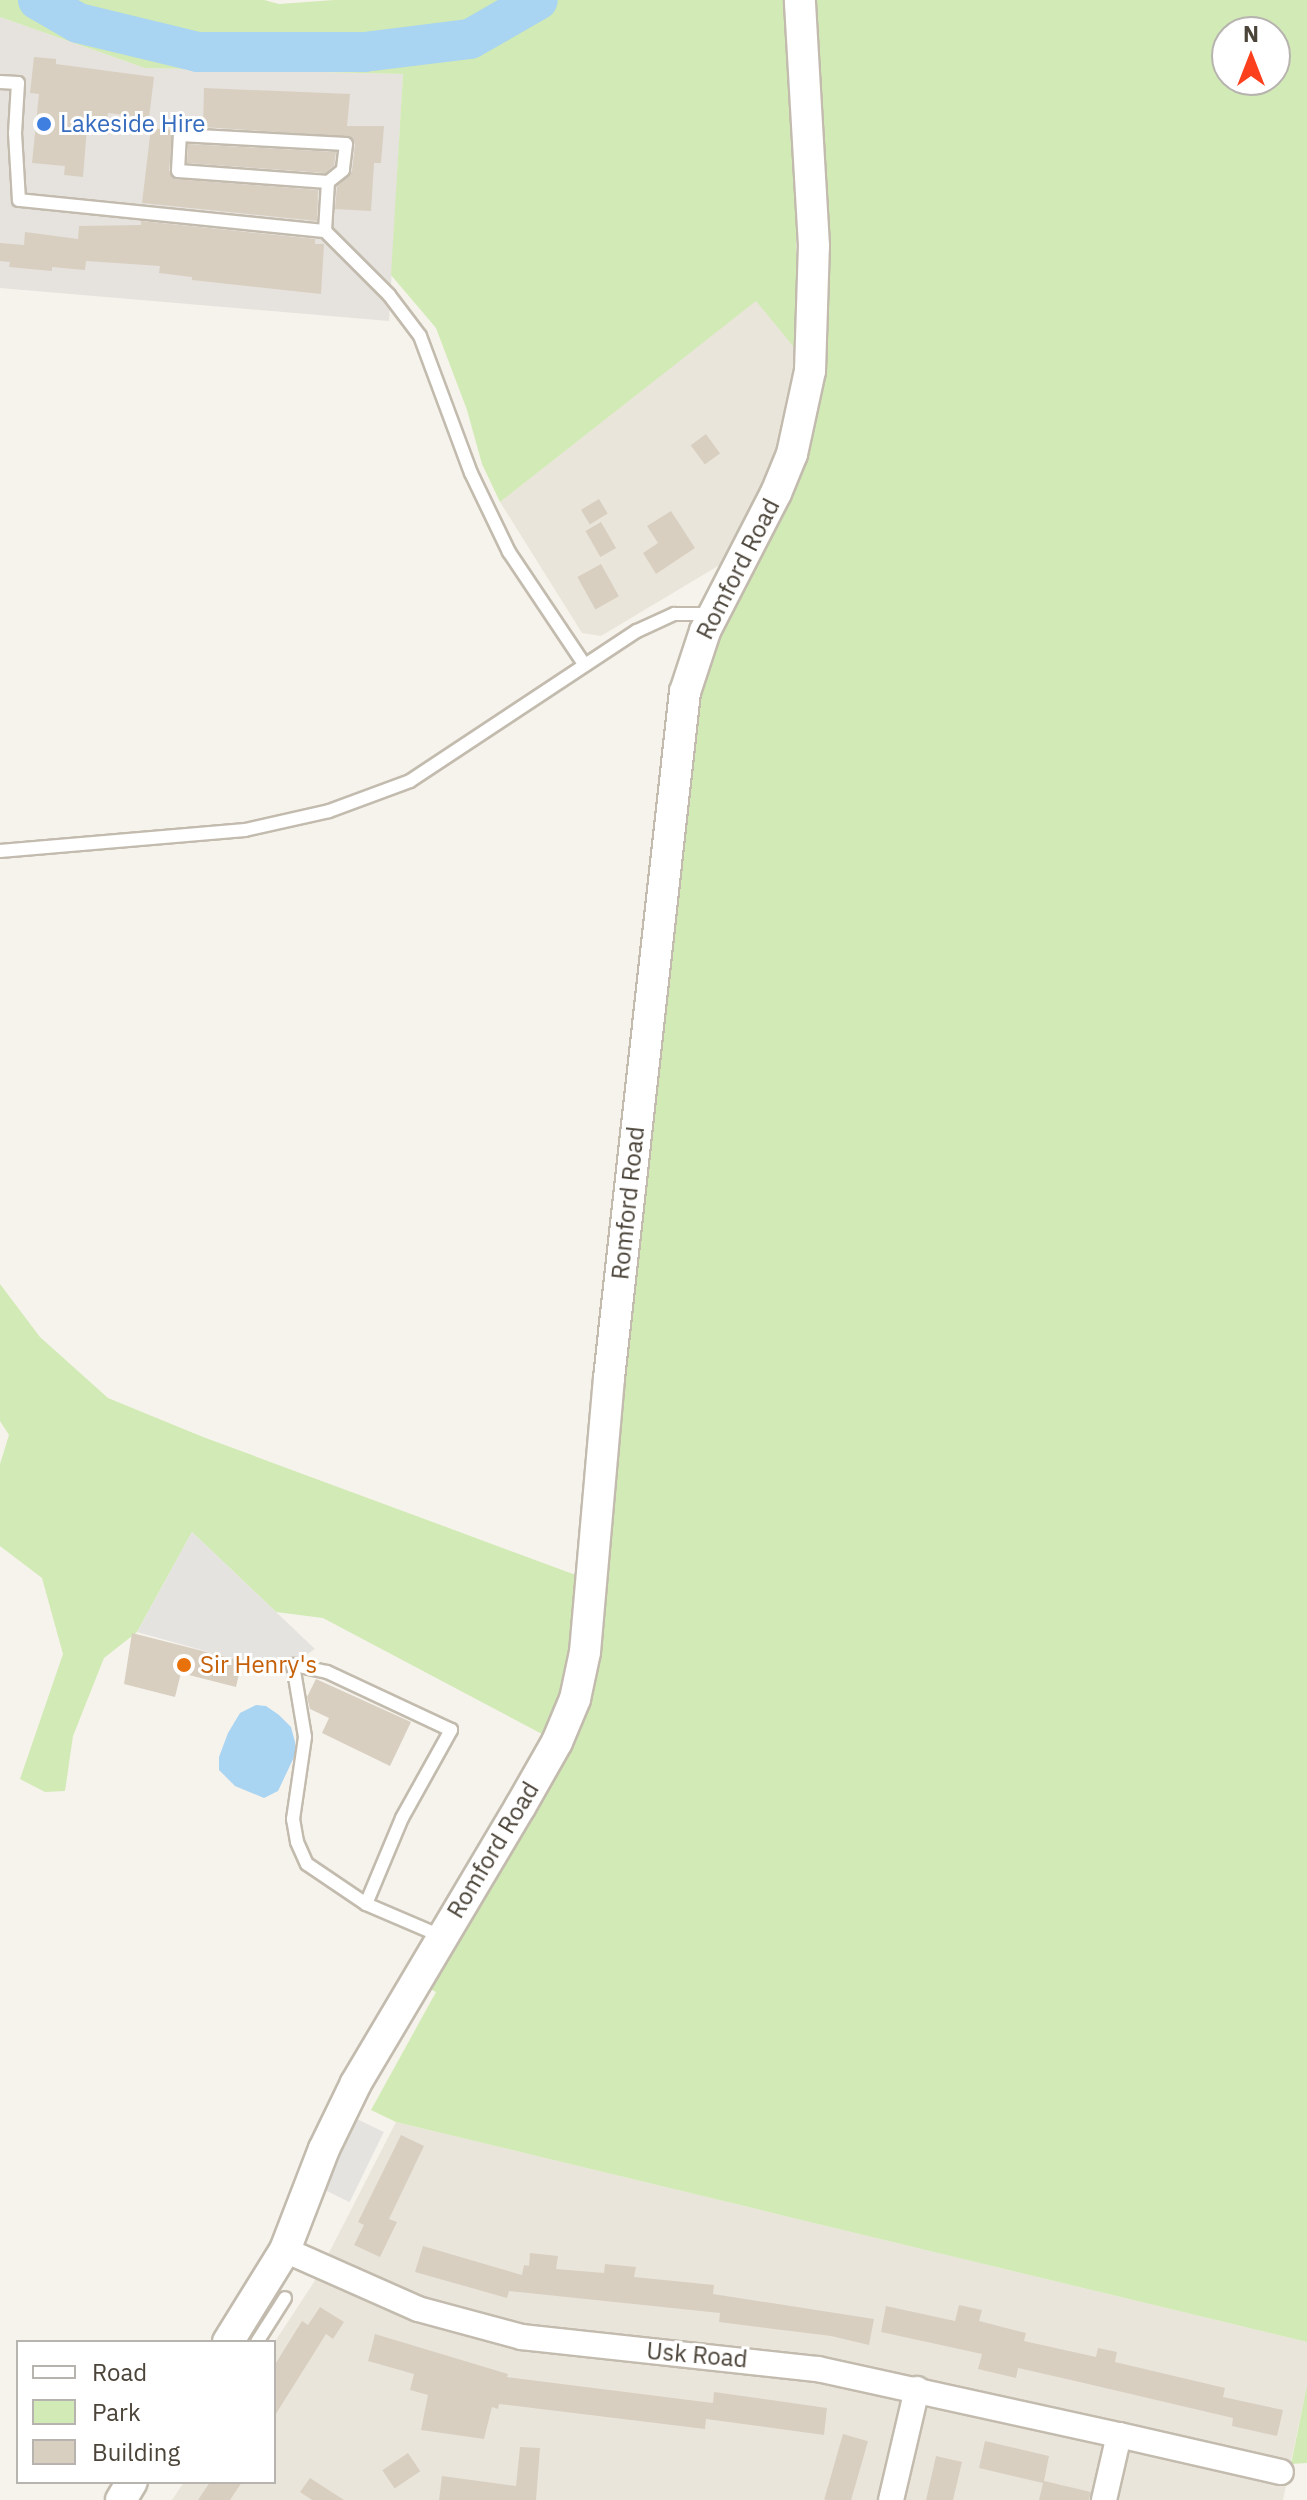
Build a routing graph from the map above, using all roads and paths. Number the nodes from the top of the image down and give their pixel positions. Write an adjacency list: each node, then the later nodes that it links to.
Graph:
1 (800, 0): 5 (street, Romford Road)
2 (0, 82): 4 (lane)
3 (328, 182): 3 (lane); 4 (lane)
4 (325, 231): 6 (lane)
5 (713, 615): 6 (lane); 9 (street, Romford Road)
6 (584, 664): 7 (lane)
7 (0, 851)
8 (366, 1904): 8 (lane); 9 (lane)
9 (441, 1936): 10 (street, Romford Road)
10 (285, 2250): 12 (street, Romford Road); 13 (street, Usk Road)
11 (285, 2298): 12 (lane)
12 (246, 2337)
13 (917, 2389): 14 (street, Usk Road); 16 (street)
14 (1119, 2435): 15 (street, Usk Road); 17 (street)
15 (1281, 2472)
16 (891, 2500)
17 (1104, 2500)

